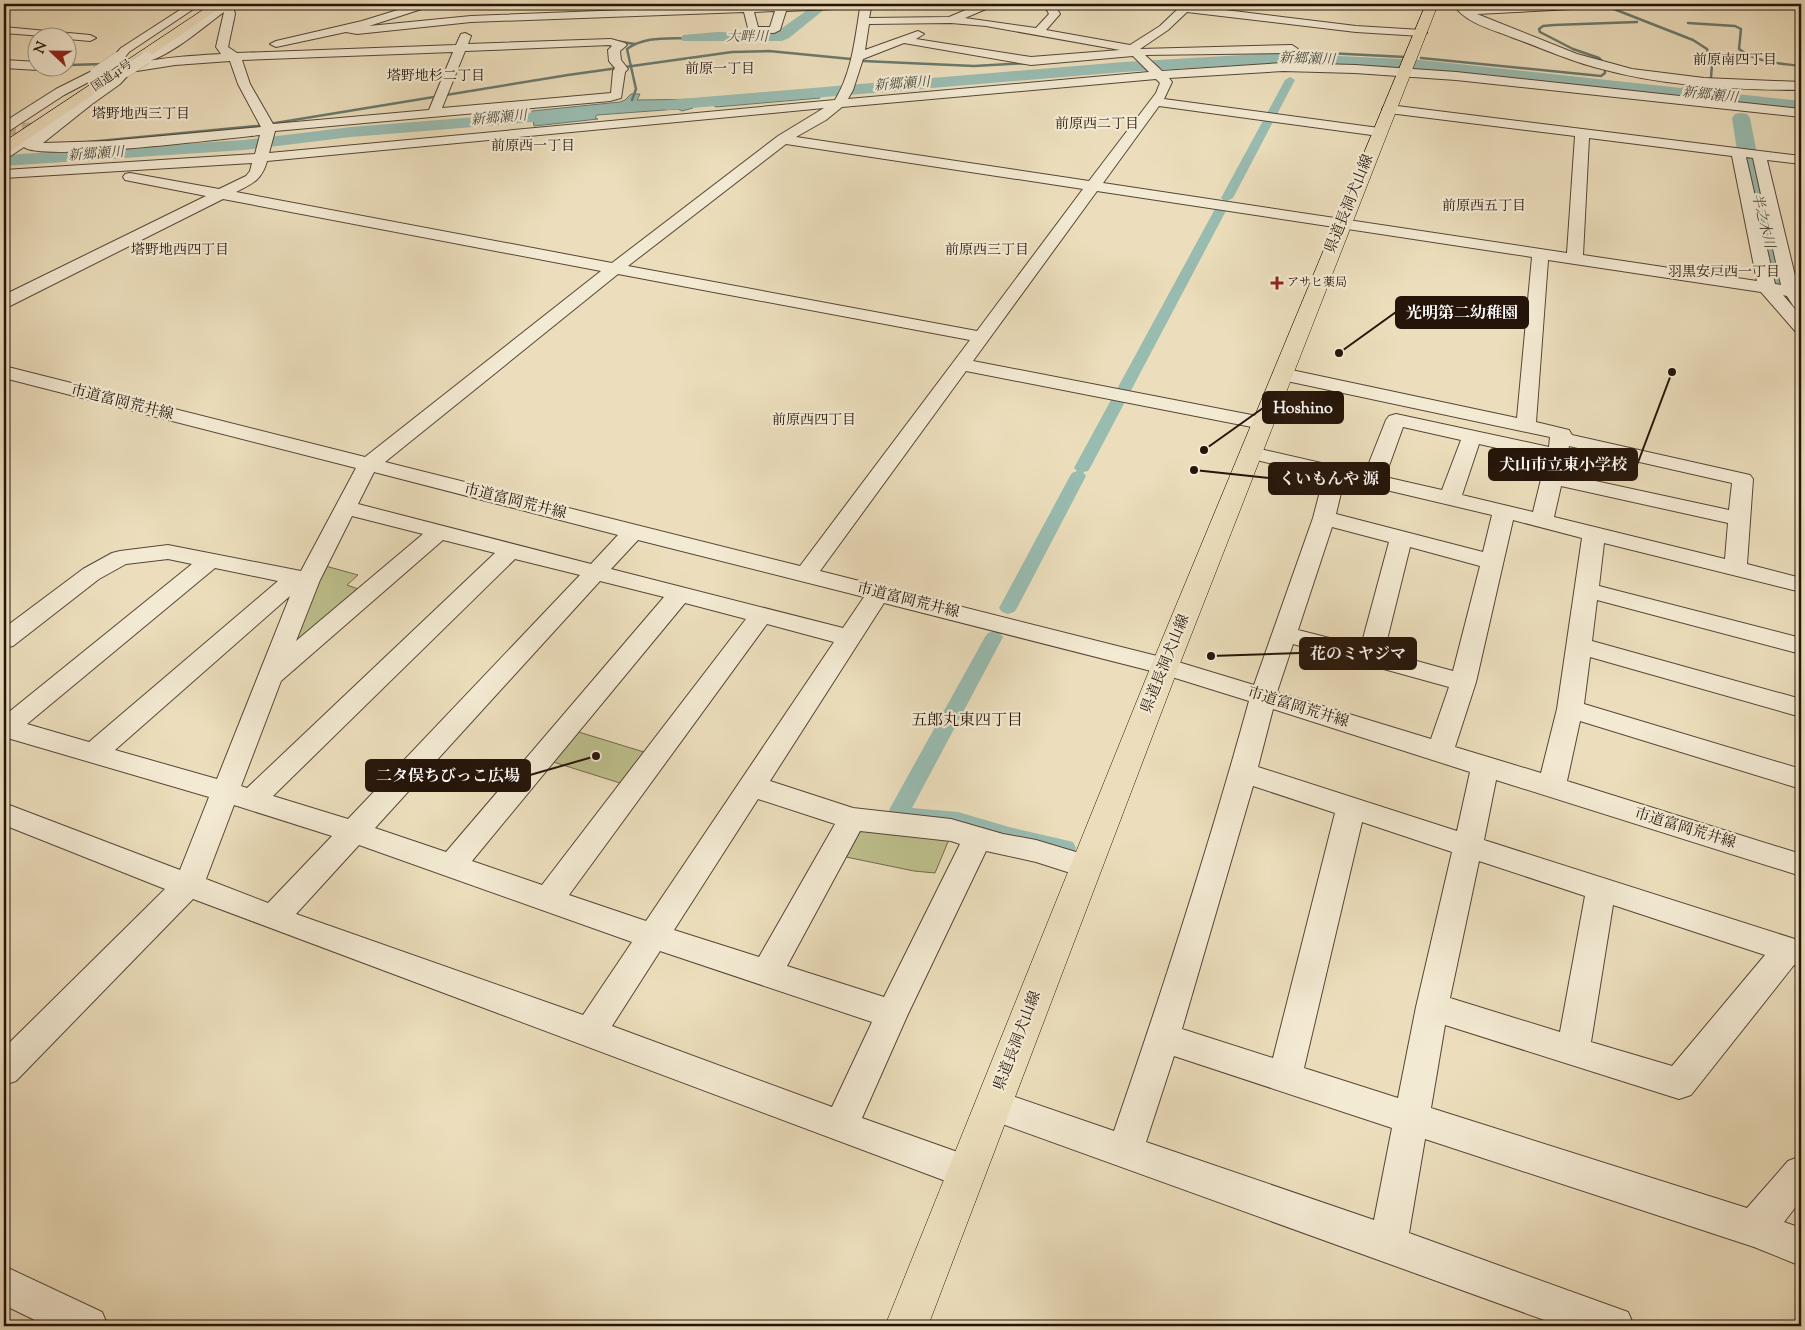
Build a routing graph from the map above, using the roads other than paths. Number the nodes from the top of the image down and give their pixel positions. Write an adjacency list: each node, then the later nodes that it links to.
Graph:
1 (196, 4): 38 (street, bridge)
2 (208, 4): 55 (main road, 国道41号)
3 (225, 4): 30 (street); 35 (street); 55 (main road, 国道41号)
4 (426, 4): 21 (street)
5 (586, 4): 17 (street)
6 (866, 4): 7 (street); 16 (street); 20 (street)
7 (885, 4)
8 (989, 4): 19 (street)
9 (1049, 4): 23 (street)
10 (1432, 4): 24 (main road, 県道長洞犬山線)
11 (1439, 4): 14 (street)
12 (1609, 4): 14 (street)
13 (1186, 6): 24 (street); 29 (street)
14 (1460, 6): 43 (street)
15 (744, 7): 16 (street); 16 (street); 17 (street)
16 (782, 7)
17 (568, 15): 18 (street)
18 (471, 19): 21 (street); 27 (street)
19 (951, 20): 20 (street); 23 (street); 26 (street)
20 (863, 21): 31 (street)
21 (346, 28): 30 (street)
22 (4, 30): 25 (street)
23 (1038, 33): 29 (street)
24 (1422, 33): 36 (main road, 県道長洞犬山線)
25 (90, 38)
26 (904, 40): 29 (street); 31 (street)
27 (461, 46): 30 (street); 47 (street); 47 (street)
28 (1292, 49): 29 (street)
29 (1134, 51): 39 (street)
30 (233, 56): 32 (street); 50 (street)
31 (858, 57): 46 (street)
32 (202, 59): 35 (street); 41 (street)
33 (4, 64): 34 (street)
34 (28, 65)
35 (136, 65): 44 (street)
36 (1407, 66): 39 (street); 48 (street); 49 (main road, 県道長洞犬山線)
37 (78, 69): 38 (street)
38 (94, 71): 51 (street)
39 (1160, 75): 45 (street); 46 (street)
40 (1801, 76): 43 (street)
41 (155, 77)
42 (129, 86): 44 (street)
43 (1801, 86)
44 (85, 102): 52 (street)
45 (1154, 102): 49 (street); 64 (street)
46 (839, 103): 54 (street); 60 (street)
47 (434, 113): 50 (street)
48 (1801, 113)
49 (1384, 120): 53 (street); 66 (main road, 県道長洞犬山線)
50 (267, 127): 52 (street); 60 (street)
51 (4, 128)
52 (52, 128): 55 (street)
53 (1582, 133): 57 (street); 68 (street)
54 (783, 139): 64 (street); 69 (street)
55 (15, 140): 56 (main road, 国道41号); 58 (street)
56 (4, 149)
57 (1738, 153): 59 (street); 70 (street)
58 (4, 154)
59 (1759, 155): 61 (street); 70 (street)
60 (261, 158): 62 (street); 65 (street)
61 (1801, 160)
62 (55, 171): 63 (street); 65 (street)
63 (4, 174)
64 (1093, 186): 66 (street); 73 (street)
65 (222, 194): 69 (street); 71 (street)
66 (1342, 224): 67 (street); 76 (main road, 県道長洞犬山線)
67 (1540, 254): 68 (street); 78 (street)
68 (1575, 260): 70 (street)
69 (615, 268): 73 (street); 82 (street)
70 (1787, 293): 72 (street)
71 (4, 302)
72 (1801, 327)
73 (980, 337): 74 (street)
74 (960, 364): 77 (street); 101 (street)
75 (4, 372): 82 (street, 市道富岡荒井線)
76 (1282, 374): 77 (main road, 県道長洞犬山線); 78 (street)
77 (1262, 423): 81 (main road, 県道長洞犬山線)
78 (1526, 426): 80 (street)
79 (1472, 437): 80 (street); 85 (street); 86 (street)
80 (1558, 447): 84 (street); 90 (street)
81 (1250, 453): 83 (street); 114 (main road, 県道長洞犬山線)
82 (368, 466): 87 (street); 93 (street, 市道富岡荒井線)
83 (1336, 471): 85 (street); 89 (street)
84 (1551, 478): 90 (street); 91 (street)
85 (1373, 480): 86 (street)
86 (1450, 498): 88 (street)
87 (347, 508): 92 (street); 102 (street)
88 (1504, 512): 91 (street); 98 (street)
89 (1324, 518): 95 (street); 108 (street)
90 (1740, 520): 99 (street)
91 (1542, 522): 94 (street)
92 (439, 532): 96 (street); 115 (street)
93 (633, 532): 100 (street); 101 (street, 市道富岡荒井線)
94 (1594, 534): 99 (street); 104 (street)
95 (1400, 537): 98 (street); 113 (street)
96 (511, 550): 100 (street); 129 (street)
97 (210, 562): 102 (street); 110 (street); 120 (street)
98 (1493, 562): 116 (street)
99 (1735, 569): 103 (street)
100 (595, 571): 106 (street); 133 (street)
101 (806, 574): 105 (street, 市道富岡荒井線)
102 (302, 580): 115 (street); 122 (street)
103 (1801, 585)
104 (1587, 590): 111 (street); 112 (street)
105 (879, 593): 109 (street); 114 (street, 市道富岡荒井線)
106 (680, 594): 107 (street); 137 (street)
107 (761, 616): 109 (street); 141 (street)
108 (1285, 634): 113 (street); 117 (street)
109 (850, 638): 126 (street)
110 (4, 640)
111 (1579, 646): 118 (street); 119 (street)
112 (1801, 646)
113 (1370, 658): 116 (street)
114 (1165, 666): 117 (street, 市道富岡荒井線); 138 (main road, 県道長洞犬山線)
115 (270, 677): 128 (street)
116 (1463, 682): 121 (street)
117 (1263, 697): 121 (street, 市道富岡荒井線); 124 (street)
118 (1801, 708)
119 (1570, 709): 125 (street); 127 (street)
120 (5, 728): 122 (street)
121 (1440, 752): 123 (street, 市道富岡荒井線)
122 (94, 753): 128 (street)
123 (1485, 766): 127 (street, 市道富岡荒井線); 135 (street)
124 (1243, 772): 130 (street); 149 (street)
125 (1801, 779)
126 (752, 786): 132 (street); 143 (street)
127 (1552, 787): 136 (street, 市道富岡荒井線)
128 (224, 790): 129 (street); 139 (street)
129 (252, 800): 133 (street)
130 (1350, 807): 135 (street); 152 (street)
131 (4, 814): 139 (street)
132 (852, 819): 134 (street); 145 (street)
133 (354, 832): 137 (street); 142 (street)
134 (978, 837): 138 (street); 147 (street)
135 (1468, 846): 140 (street); 146 (street)
136 (1801, 865)
137 (451, 866): 141 (street)
138 (1086, 866): 153 (main road, 県道長洞犬山線)
139 (189, 884): 142 (street); 151 (street)
140 (1601, 889): 144 (street); 150 (street)
141 (548, 900): 143 (street)
142 (273, 918): 148 (street)
143 (652, 936): 145 (street); 148 (street)
144 (1795, 952): 150 (street)
145 (767, 973): 147 (street)
146 (1432, 1007): 150 (street); 154 (street)
147 (892, 1014): 155 (street)
148 (590, 1032): 155 (street)
149 (1163, 1038): 152 (street); 156 (street)
150 (1573, 1050)
151 (4, 1070)
152 (1285, 1078): 154 (street)
153 (992, 1105): 156 (street); 157 (main road, 県道長洞犬山線)
154 (1410, 1119): 159 (street); 160 (street)
155 (841, 1127): 157 (street)
156 (1125, 1151): 160 (street)
157 (967, 1172): 164 (main road, 県道長洞犬山線)
158 (1801, 1172): 159 (street)
159 (1754, 1229): 161 (street)
160 (1388, 1244): 165 (street)
161 (1801, 1247)
162 (4, 1285): 163 (street)
163 (88, 1326)
164 (906, 1326)
165 (1614, 1326)

